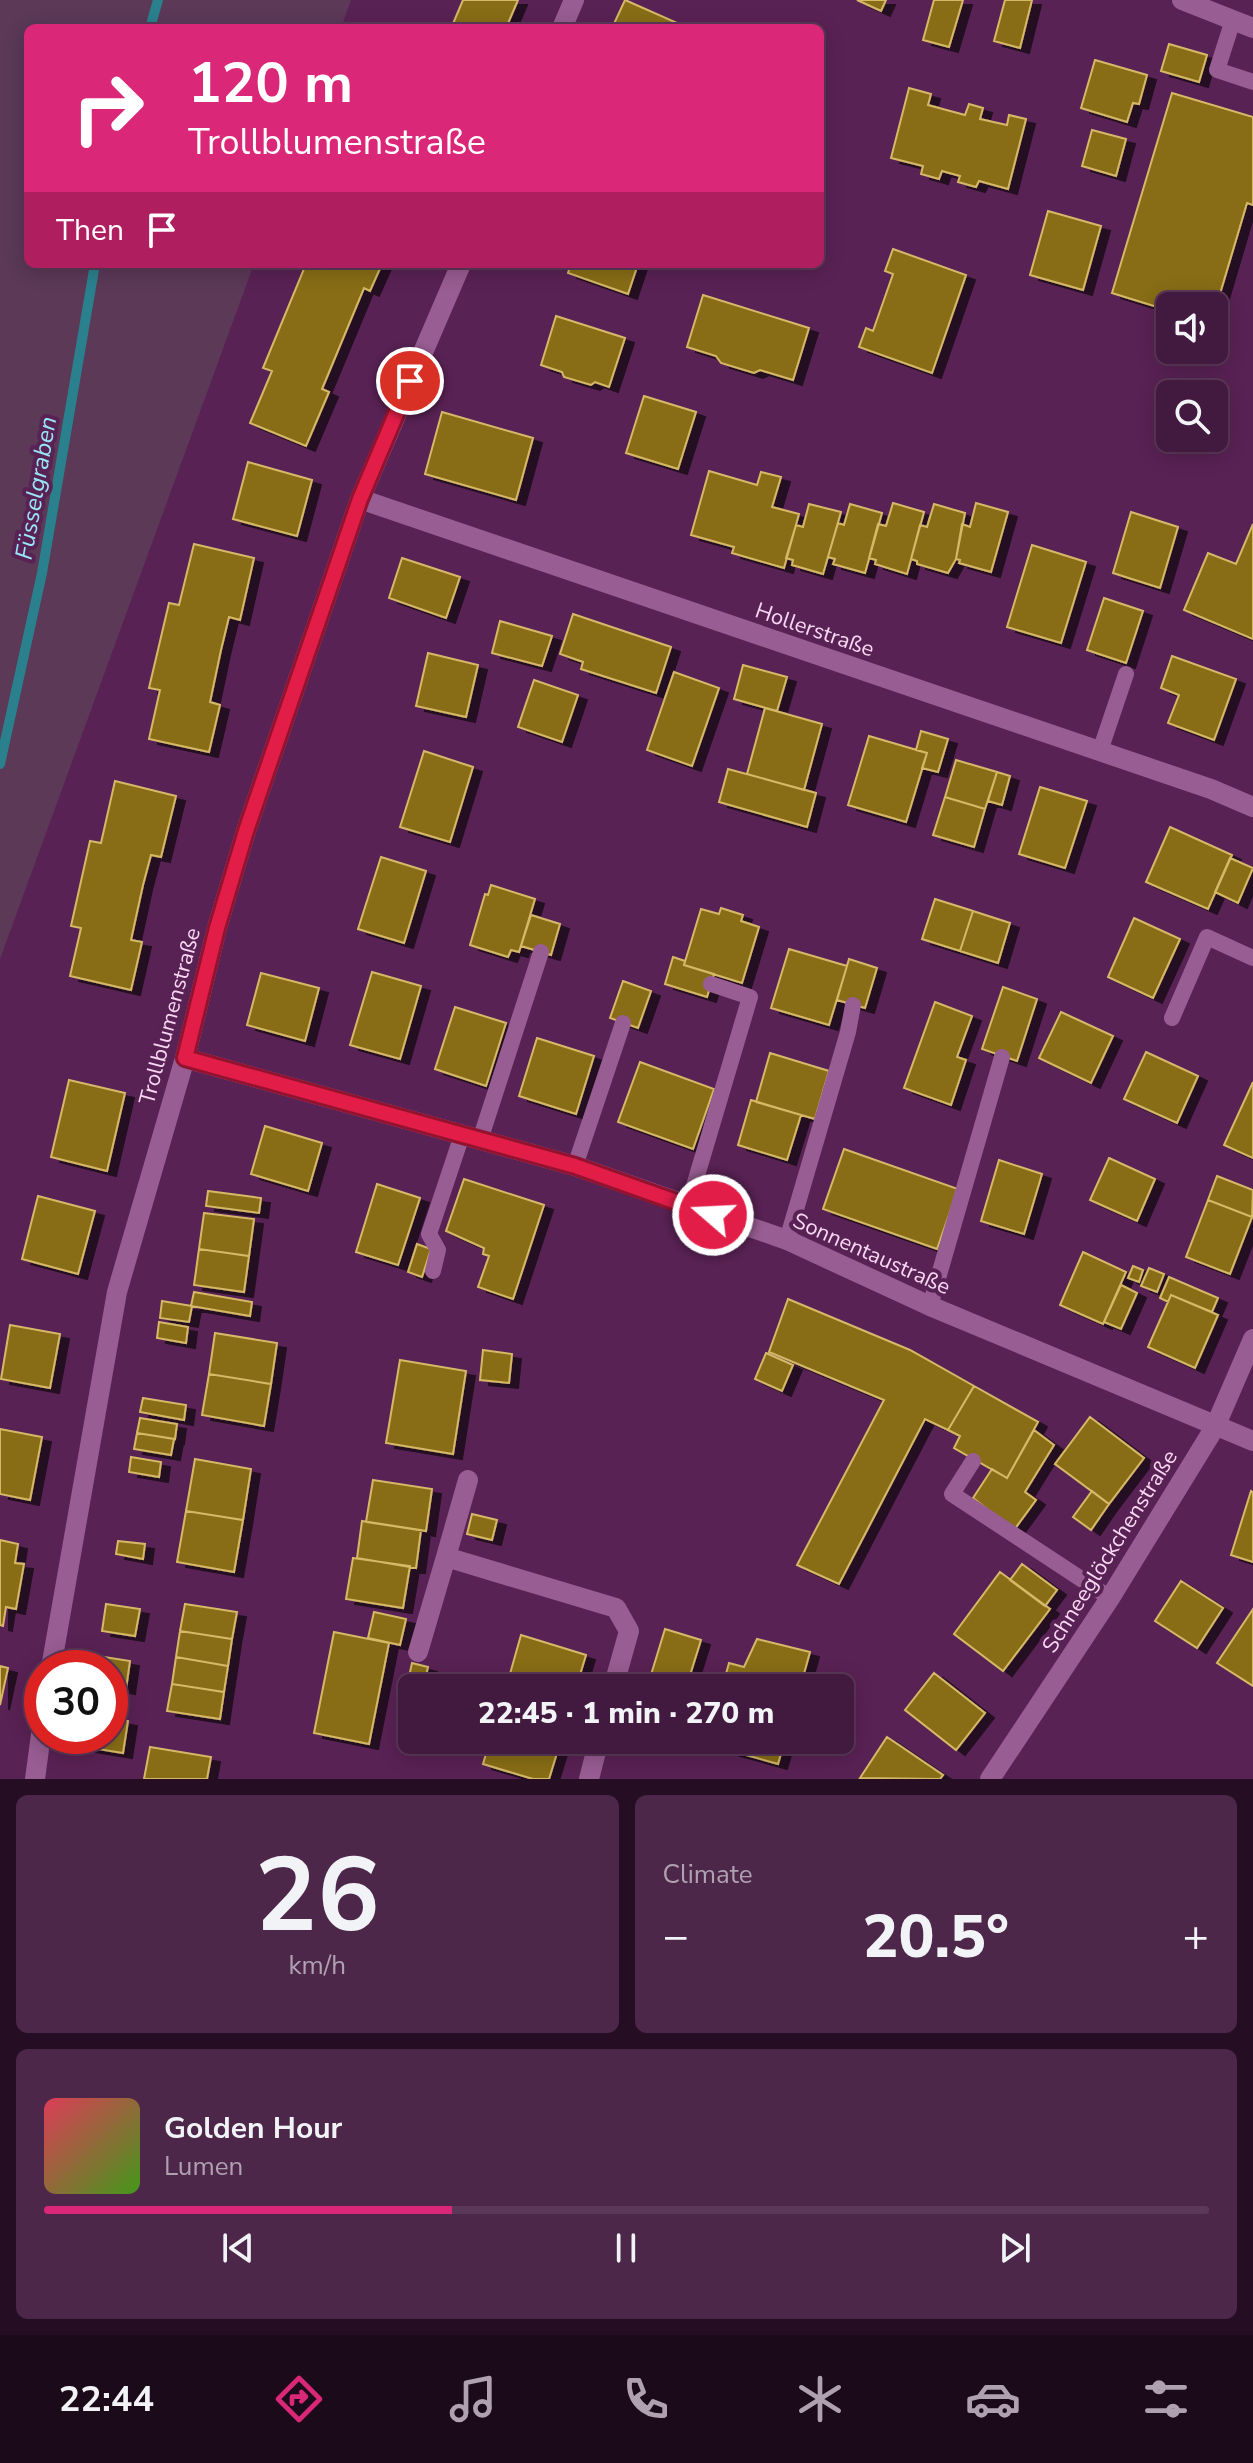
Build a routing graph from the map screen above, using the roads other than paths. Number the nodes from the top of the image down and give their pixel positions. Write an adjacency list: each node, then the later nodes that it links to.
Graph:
1 (574, 0): 4 (street)
2 (1182, 0): 3 (street)
3 (1233, 20): 5 (street); 6 (lane)
4 (564, 24)
5 (1253, 28)
6 (1253, 82)
7 (459, 268): 8 (street, Trollblumenstraße)
8 (360, 499): 10 (street, Hollerstraße); 19 (street, Trollblumenstraße)
9 (1126, 674): 10 (lane)
10 (1100, 751): 11 (street, Hollerstraße)
11 (1253, 807)
12 (541, 952): 20 (lane)
13 (1253, 958): 16 (lane)
14 (711, 984): 22 (lane)
15 (853, 1005): 23 (lane)
16 (1172, 1018)
17 (623, 1023): 21 (lane)
18 (1002, 1057): 25 (lane)
19 (185, 1058): 20 (street, Sonnentaustraße); 33 (street, Trollblumenstraße)
20 (471, 1138): 21 (street, Sonnentaustraße); 24 (lane)
21 (575, 1166): 22 (street, Sonnentaustraße)
22 (688, 1206): 23 (street, Sonnentaustraße)
23 (787, 1240): 25 (street, Sonnentaustraße)
24 (433, 1271)
25 (930, 1306): 27 (street, Sonnentaustraße)
26 (1253, 1339): 27 (street, Schneeglöckchenstraße)
27 (1215, 1427): 28 (street, Sonnentaustraße); 32 (street, Schneeglöckchenstraße)
28 (1253, 1441)
29 (973, 1461): 32 (lane)
30 (468, 1480): 31 (street)
31 (446, 1557): 34 (street); 35 (street)
32 (1110, 1598): 40 (street, Schneeglöckchenstraße)
33 (54, 1650)
34 (418, 1652)
35 (617, 1674)
36 (38, 1754): 38 (street)
37 (595, 1754): 39 (street)
38 (35, 1779)
39 (589, 1779)
40 (990, 1779)

